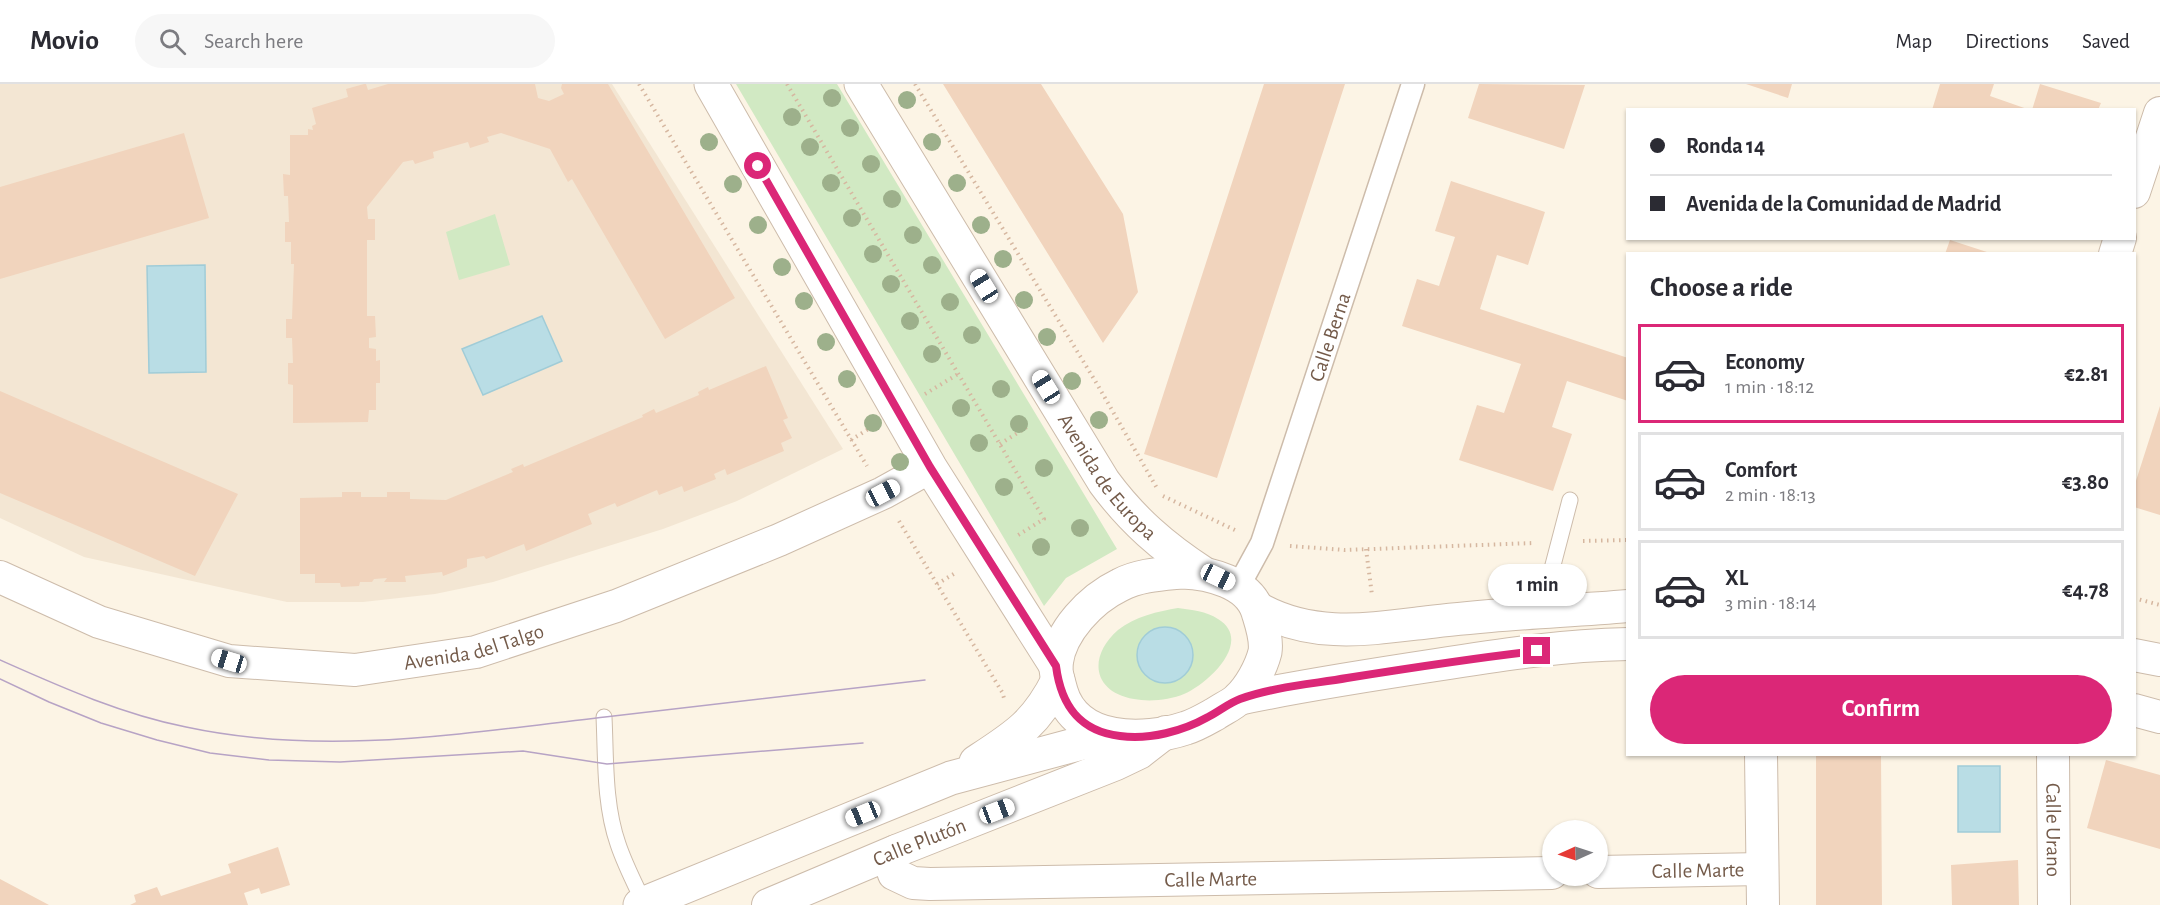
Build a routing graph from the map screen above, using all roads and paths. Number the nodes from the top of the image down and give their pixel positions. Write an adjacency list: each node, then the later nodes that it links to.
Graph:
1 (639, 84): 10 (path)
2 (711, 84): 9 (street)
3 (787, 84): 15 (path)
4 (861, 84): 16 (street, Avenida de Europa)
5 (915, 84): 14 (path)
6 (1413, 84): 14 (street, Calle Berna)
7 (2160, 113): 8 (street)
8 (2136, 186)
9 (930, 467): 10 (street, Avenida del Talgo); 15 (street)
10 (883, 493): 17 (street, Avenida del Talgo); 18 (path)
11 (1570, 500): 13 (lane)
12 (1626, 540): 13 (path)
13 (1559, 542): 14 (path); 23 (lane)
14 (1262, 543): 19 (street, Calle Berna)
15 (986, 554): 18 (path); 27 (street)
16 (1203, 573): 19 (street); 27 (street)
17 (0, 577)
18 (937, 584): 28 (path)
19 (1247, 597): 23 (street); 29 (street)
20 (2136, 598): 21 (path)
21 (2160, 604)
22 (1626, 606): 23 (street)
23 (1541, 611)
24 (1626, 644): 29 (street)
25 (2136, 656): 26 (street)
26 (2160, 660)
27 (1057, 673): 34 (street); 37 (street)
28 (1002, 692)
29 (1238, 699): 33 (street)
30 (2136, 711): 32 (street)
31 (604, 717): 42 (lane)
32 (2160, 717)
33 (1166, 732): 34 (street); 38 (street, Calle Plutón)
34 (1118, 736): 37 (street)
35 (1761, 756): 39 (street)
36 (2053, 756): 45 (street, Calle Urano)
37 (951, 778): 42 (street)
38 (896, 851): 41 (street, Calle Marte); 43 (street, Calle Plutón)
39 (1762, 869): 40 (street, Calle Marte); 44 (street)
40 (1608, 872)
41 (1542, 873)
42 (642, 904)
43 (768, 905)
44 (1763, 905)
45 (2054, 905)

